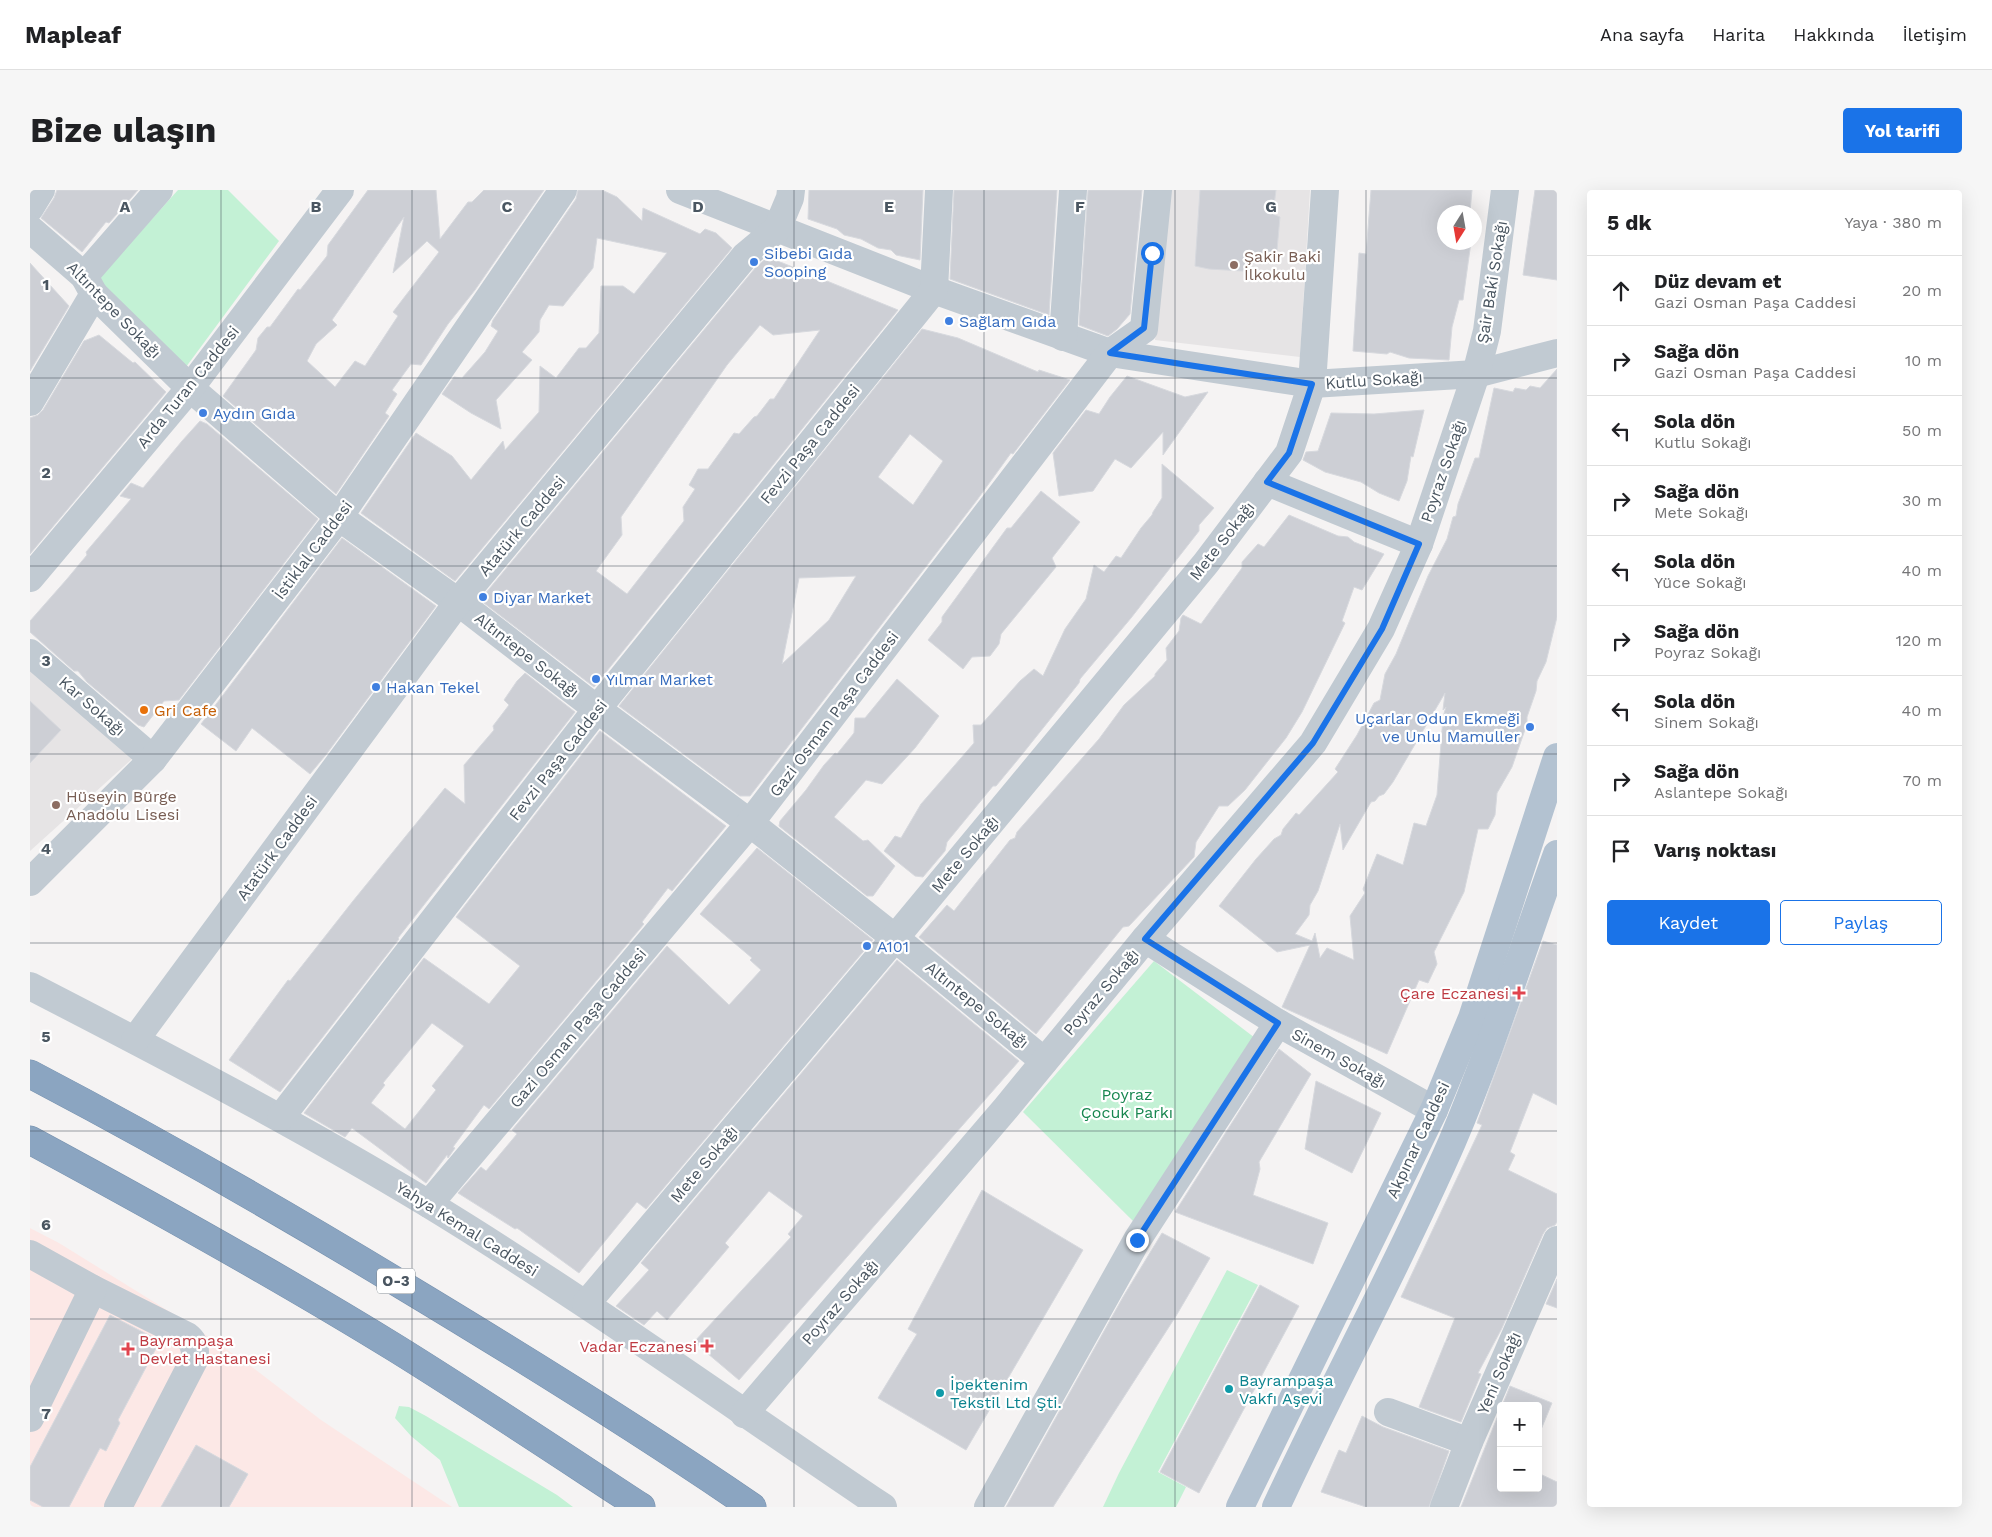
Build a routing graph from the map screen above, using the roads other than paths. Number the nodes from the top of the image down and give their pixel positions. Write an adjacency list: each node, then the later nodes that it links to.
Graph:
1 (41, 190): 12 (street)
2 (159, 190): 15 (street)
3 (340, 190): 22 (street, Arda Turan Caddesi)
4 (563, 190): 25 (street, İstiklal Caddesi)
5 (680, 190): 14 (street, Kutlu Sokağı)
6 (791, 190): 14 (street, Atatürk Caddesi)
7 (938, 190): 16 (street)
8 (1073, 190): 17 (street)
9 (1158, 190): 18 (street, Gazi Osman Paşa Caddesi)
10 (1325, 190): 21 (street, Mete Sokağı)
11 (1505, 190): 20 (street, Şair Baki Sokağı)
12 (30, 208)
13 (30, 229): 15 (street, Altıntepe Sokağı)
14 (777, 229): 16 (street, Kutlu Sokağı); 28 (street, Atatürk Caddesi)
15 (89, 285): 22 (street, Altıntepe Sokağı); 23 (street)
16 (934, 290): 17 (street, Kutlu Sokağı); 30 (street, Fevzi Paşa Caddesi)
17 (1063, 337): 18 (street, Kutlu Sokağı)
18 (1110, 353): 21 (street, Kutlu Sokağı); 33 (street, Gazi Osman Paşa Caddesi)
19 (1557, 353): 20 (street, Kutlu Sokağı)
20 (1476, 374): 21 (street, Kutlu Sokağı); 26 (street, Poyraz Sokağı)
21 (1312, 384): 24 (street, Mete Sokağı)
22 (190, 388): 25 (street, Altıntepe Sokağı); 27 (street, Arda Turan Caddesi)
23 (30, 402)
24 (1267, 482): 26 (street); 36 (street, Mete Sokağı)
25 (339, 517): 28 (street, Altıntepe Sokağı); 32 (street, İstiklal Caddesi)
26 (1419, 544): 37 (street, Poyraz Sokağı)
27 (30, 578)
28 (458, 602): 30 (street, Altıntepe Sokağı); 40 (street, Atatürk Caddesi)
29 (30, 653): 32 (street, Kar Sokağı)
30 (597, 709): 33 (street, Altıntepe Sokağı); 44 (street, Fevzi Paşa Caddesi)
31 (1557, 757): 43 (main road, Akpınar Caddesi)
32 (153, 759): 35 (street, İstiklal Caddesi)
33 (750, 823): 36 (street, Altıntepe Sokağı); 46 (street, Gazi Osman Paşa Caddesi)
34 (1557, 854): 63 (main road, Akpınar Caddesi)
35 (30, 882)
36 (895, 938): 41 (street, Altıntepe Sokağı); 50 (street, Mete Sokağı)
37 (1145, 939): 39 (street, Sinem Sokağı); 41 (street, Poyraz Sokağı)
38 (30, 986): 40 (street, Yahya Kemal Caddesi)
39 (1278, 1023): 43 (street, Sinem Sokağı); 61 (street)
40 (135, 1040): 44 (street, Yahya Kemal Caddesi)
41 (1044, 1061): 54 (street, Poyraz Sokağı)
42 (30, 1074): 59 (highway, O-3)
43 (1434, 1110): 62 (main road, Akpınar Caddesi)
44 (281, 1117): 46 (street, Yahya Kemal Caddesi)
45 (30, 1140): 52 (highway)
46 (429, 1204): 50 (street, Yahya Kemal Caddesi)
47 (1556, 1245): 55 (street, Yeni Sokağı)
48 (30, 1254): 49 (street)
49 (93, 1289): 51 (street); 56 (street)
50 (586, 1304): 54 (street, Yahya Kemal Caddesi)
51 (33, 1403)
52 (489, 1408): 57 (highway); 58 (highway)
53 (1388, 1412): 55 (street)
54 (744, 1414): 60 (street, Yahya Kemal Caddesi)
55 (1469, 1442): 64 (street, Yeni Sokağı)
56 (118, 1507)
57 (611, 1507)
58 (641, 1507)
59 (752, 1507)
60 (883, 1507)
61 (988, 1507)
62 (1240, 1507)
63 (1276, 1507)
64 (1444, 1507)

